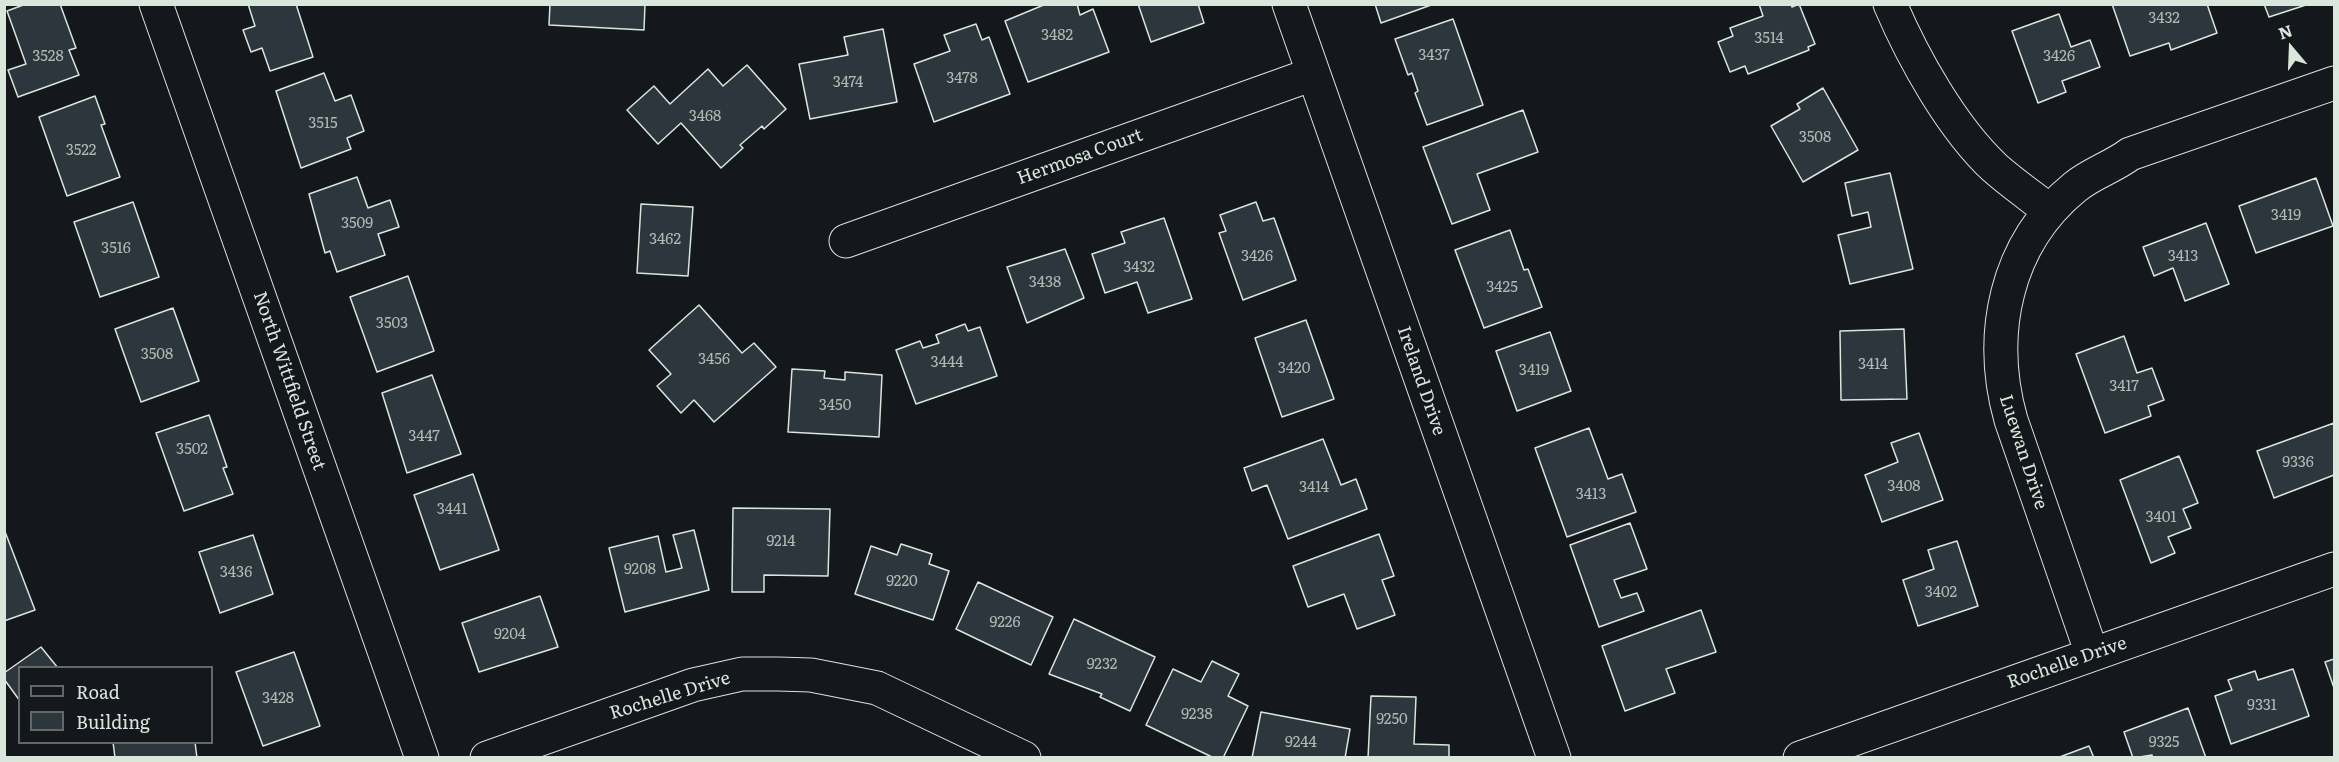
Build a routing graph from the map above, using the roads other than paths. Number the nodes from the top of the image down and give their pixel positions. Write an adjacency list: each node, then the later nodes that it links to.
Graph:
1 (156, 4): 10 (street, North Wittfield Street)
2 (1289, 4): 4 (street, Ireland Drive)
3 (1890, 4): 6 (street)
4 (1313, 74): 7 (street, Hermosa Court); 13 (street, Ireland Drive)
5 (2334, 83): 6 (street, Luewan Drive)
6 (2050, 211): 9 (street, Luewan Drive)
7 (846, 241)
8 (2334, 569): 9 (street, Rochelle Drive)
9 (2092, 654): 14 (street, Rochelle Drive)
10 (422, 758)
11 (487, 758): 12 (street, Rochelle Drive)
12 (1023, 758)
13 (1554, 758)
14 (1800, 758)

